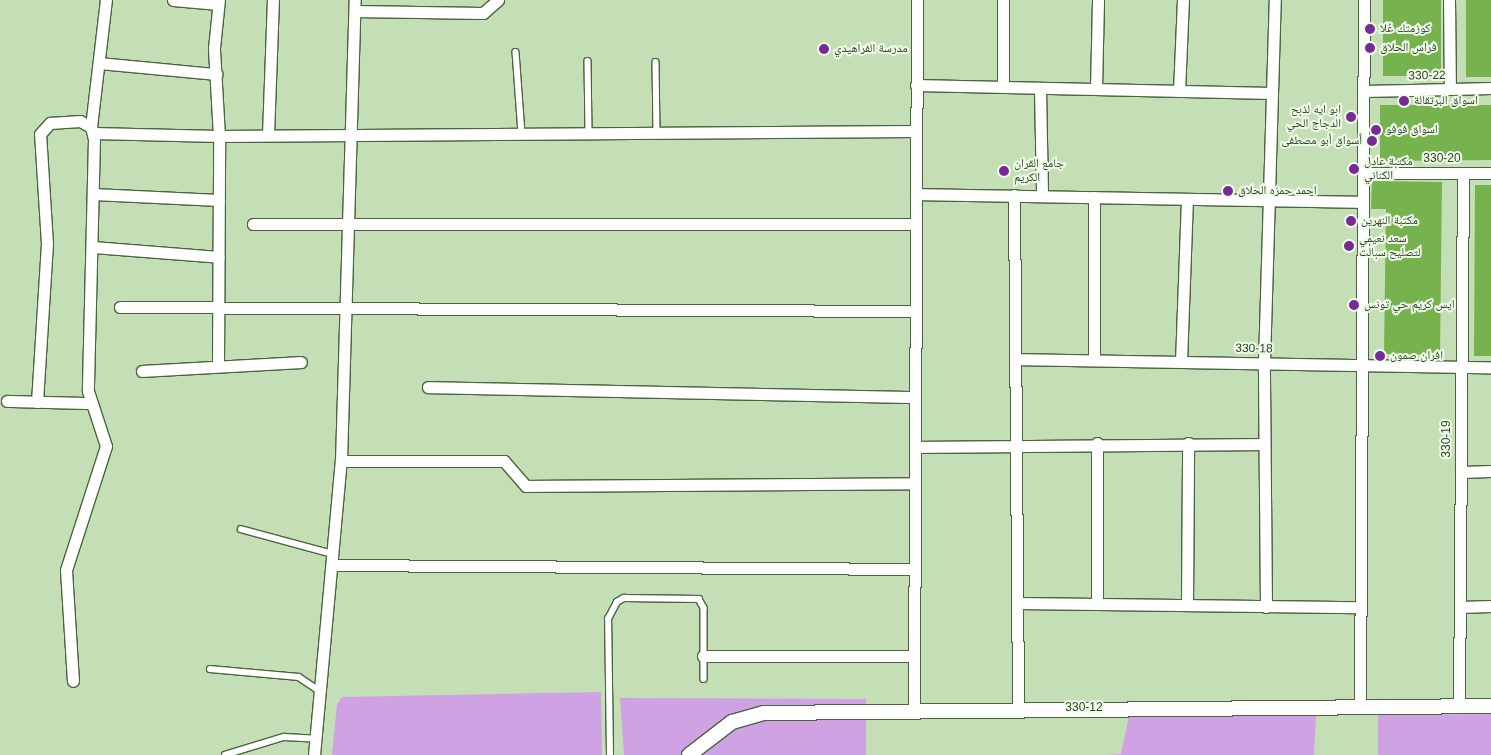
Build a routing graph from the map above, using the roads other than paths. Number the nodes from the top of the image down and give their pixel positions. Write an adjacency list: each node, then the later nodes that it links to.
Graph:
1 (106, 0): 17 (street)
2 (173, 0): 12 (street)
3 (273, 0): 34 (street)
4 (498, 0): 13 (street)
5 (917, 0): 19 (street)
6 (1003, 0): 20 (street)
7 (1098, 0): 23 (street)
8 (1183, 0): 25 (street)
9 (1276, 0): 27 (street)
10 (1364, 0): 26 (street)
11 (1449, 0): 24 (street)
12 (219, 2): 18 (street)
13 (355, 5): 33 (street)
14 (516, 52): 31 (lane)
15 (588, 61): 32 (lane)
16 (656, 62): 30 (lane)
17 (99, 63): 18 (street); 28 (street)
18 (216, 74): 35 (street)
19 (916, 85): 20 (street); 29 (street)
20 (1003, 87): 21 (street)
21 (1040, 88): 23 (street); 42 (street)
22 (1491, 88): 24 (street, 330-22)
23 (1096, 89): 25 (street)
24 (1450, 89): 26 (street, 330-22)
25 (1179, 91): 27 (street)
26 (1363, 91): 36 (street)
27 (1272, 94): 46 (street)
28 (92, 130): 35 (street); 39 (street); 70 (street)
29 (916, 131): 30 (street); 40 (street)
30 (657, 132): 32 (street)
31 (522, 133): 32 (street); 33 (street)
32 (588, 133)
33 (351, 134): 34 (street); 49 (street)
34 (268, 135): 35 (street)
35 (219, 136): 45 (street)
36 (1363, 173): 37 (street, 330-20); 47 (street)
37 (1463, 173): 38 (street, 330-20); 64 (street, 330-19)
38 (1491, 173)
39 (93, 194): 45 (street); 51 (street)
40 (916, 194): 41 (street); 50 (street)
41 (1014, 195): 42 (street); 57 (street)
42 (1042, 196): 43 (street)
43 (1094, 197): 44 (street); 58 (street)
44 (1187, 199): 46 (street); 60 (street)
45 (219, 200): 52 (street)
46 (1269, 200): 47 (street); 61 (street)
47 (1362, 202): 63 (street)
48 (253, 224): 49 (street)
49 (350, 224): 50 (street); 55 (street)
50 (916, 224): 56 (street)
51 (93, 247): 52 (street); 71 (street)
52 (219, 257): 54 (street)
53 (120, 307): 54 (street)
54 (219, 308): 55 (street); 62 (street)
55 (349, 308): 56 (street); 77 (street)
56 (916, 311): 68 (street)
57 (1016, 359): 58 (street, 330-18); 75 (street)
58 (1094, 360): 60 (street, 330-18)
59 (302, 362): 62 (street)
60 (1181, 362): 61 (street, 330-18)
61 (1264, 363): 63 (street, 330-18); 74 (street)
62 (218, 365): 66 (street)
63 (1362, 365): 64 (street, 330-18); 89 (street)
64 (1461, 366): 65 (street, 330-18); 79 (street, 330-19)
65 (1491, 367)
66 (142, 372)
67 (428, 388): 68 (street)
68 (915, 397): 76 (street)
69 (7, 401): 70 (street)
70 (37, 402): 71 (street)
71 (89, 403): 95 (street)
72 (1097, 443): 73 (street); 75 (street); 85 (street)
73 (1188, 443): 74 (street); 86 (street)
74 (1264, 444): 88 (street)
75 (1015, 445): 76 (street); 84 (street)
76 (915, 447): 80 (street)
77 (342, 461): 80 (street); 82 (street)
78 (1491, 471): 79 (street)
79 (1461, 472): 90 (street, 330-19)
80 (915, 483): 83 (street)
81 (241, 529): 82 (lane)
82 (335, 560): 83 (street); 96 (street)
83 (915, 570): 92 (street)
84 (1017, 603): 85 (street); 100 (street)
85 (1097, 604): 86 (street)
86 (1187, 605): 88 (street)
87 (1491, 606): 90 (street)
88 (1266, 607): 89 (street)
89 (1360, 607): 97 (street)
90 (1460, 607): 98 (street, 330-19)
91 (703, 656): 92 (street); 94 (lane); 105 (lane)
92 (914, 656): 101 (street)
93 (210, 670): 96 (lane)
94 (704, 679)
95 (74, 681)
96 (322, 692): 102 (street)
97 (1360, 706): 98 (street, 330-12); 100 (street, 330-12)
98 (1459, 706): 99 (street, 330-12)
99 (1491, 706)
100 (1018, 709): 101 (street, 330-12)
101 (914, 710): 106 (street, 330-12)
102 (316, 739): 103 (lane); 104 (street)
103 (225, 755)
104 (314, 755)
105 (610, 755)
106 (689, 755)

